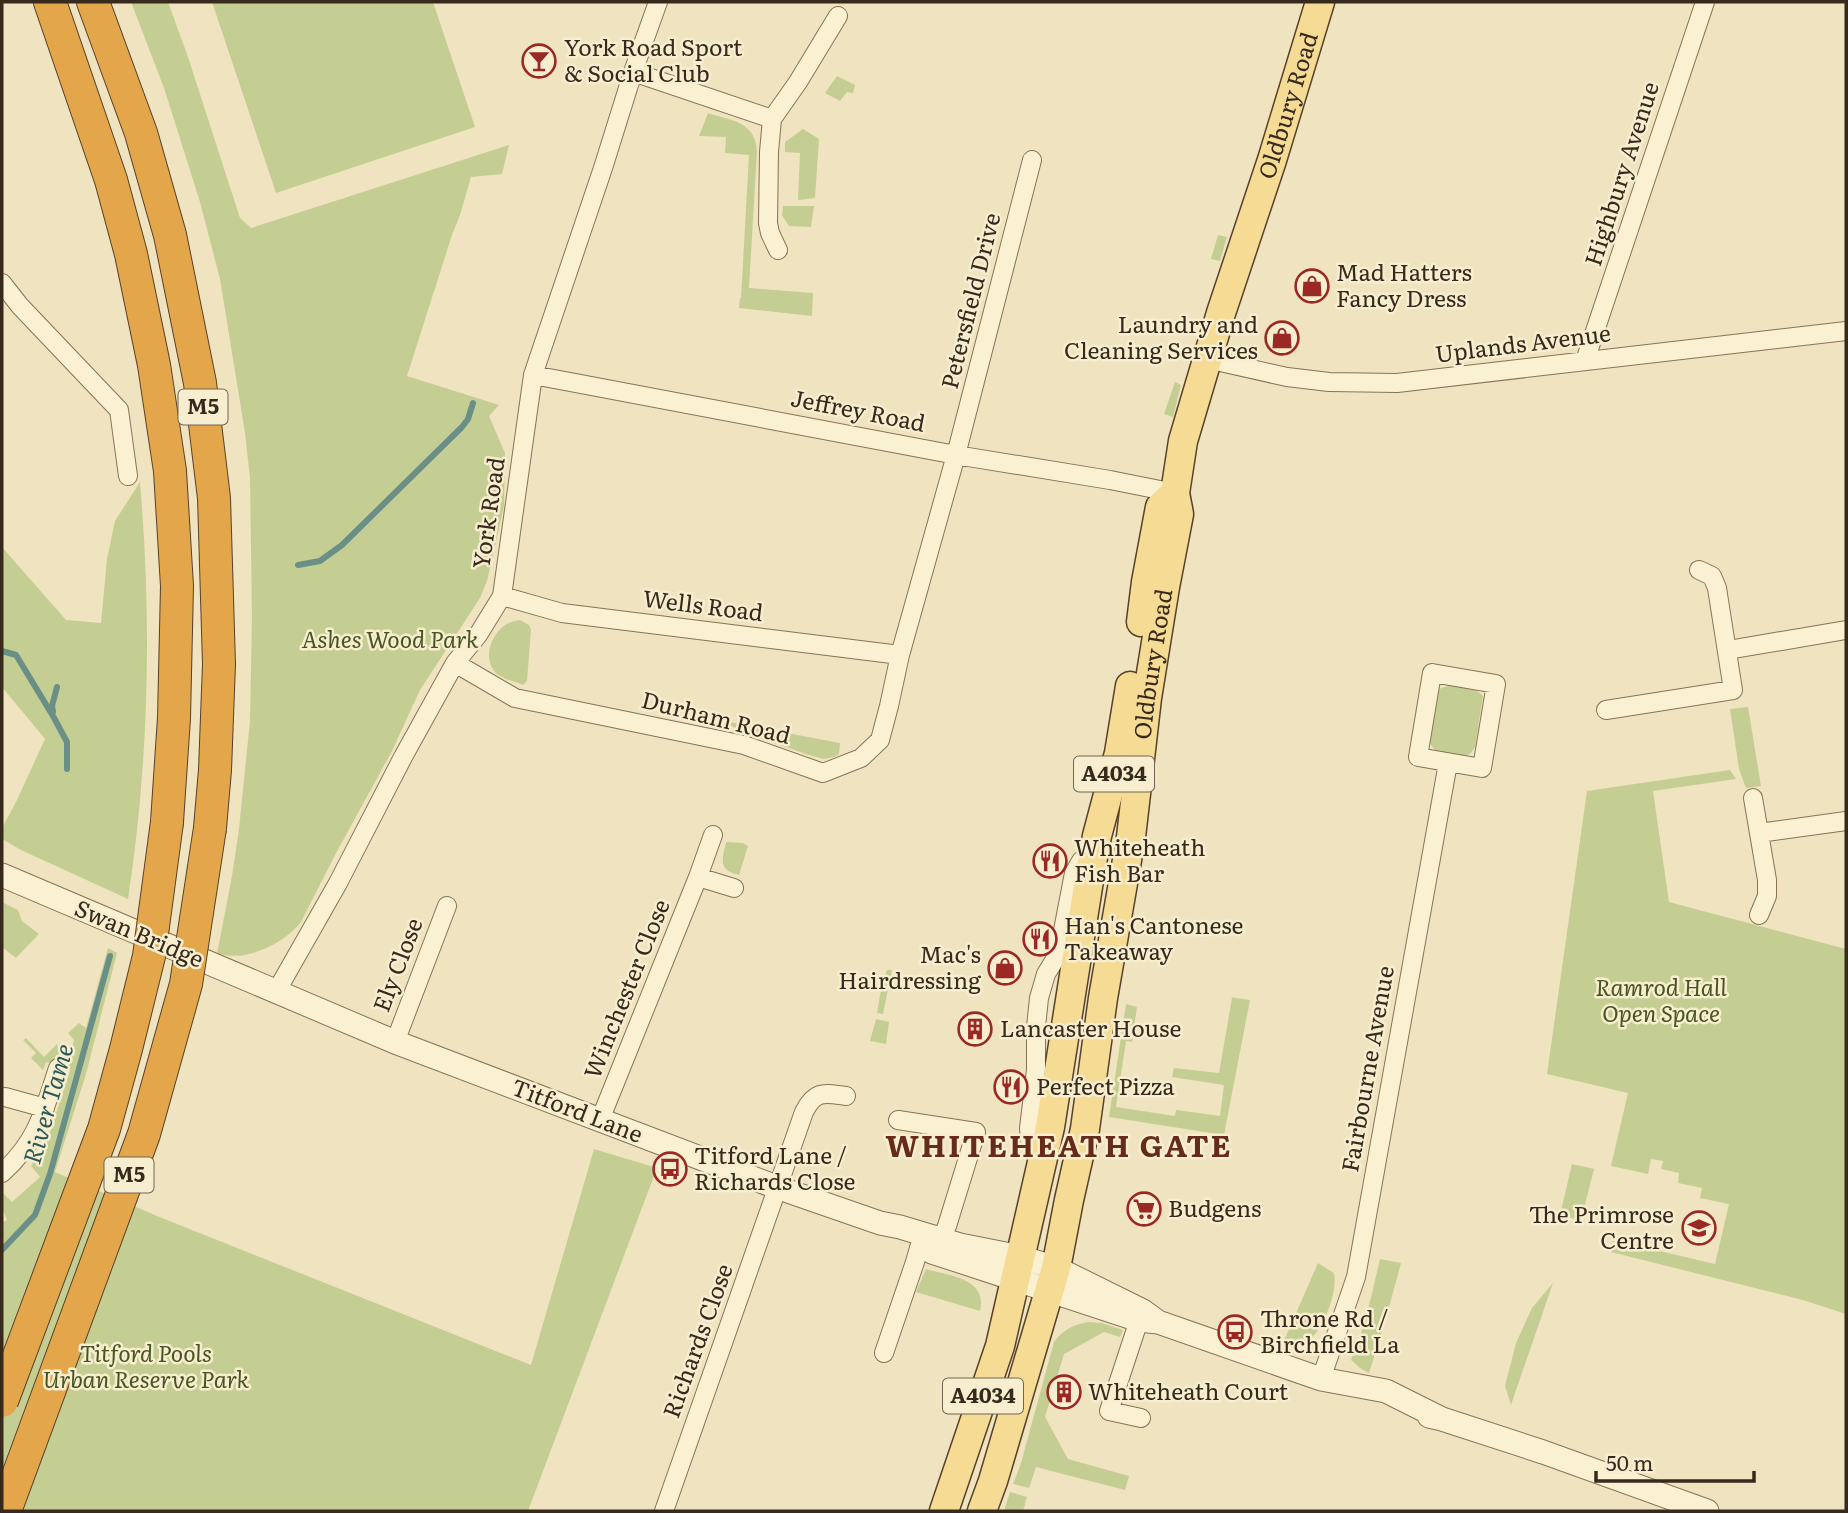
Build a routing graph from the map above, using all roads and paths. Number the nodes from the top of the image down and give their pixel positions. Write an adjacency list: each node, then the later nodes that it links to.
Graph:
1 (50, 2): 52 (highway, M5, bridge)
2 (93, 2): 54 (highway, M5, bridge)
3 (658, 2): 7 (street, York Road)
4 (1320, 2): 13 (main road, Oldbury Road / A4034)
5 (1705, 2): 14 (street, Highbury Avenue)
6 (838, 16): 8 (street)
7 (634, 72): 8 (street); 15 (street, York Road)
8 (772, 119): 10 (street)
9 (1032, 160): 16 (street, Petersfield Drive)
10 (778, 250)
11 (2, 283): 17 (street)
12 (1846, 331): 14 (street, Uplands Avenue)
13 (1207, 359): 14 (street, Uplands Avenue); 18 (main road, Oldbury Road / A4034)
14 (1586, 361)
15 (533, 375): 16 (street, Jeffrey Road); 20 (street, York Road)
16 (956, 455): 18 (street, Jeffrey Road); 23 (street, Durham Road)
17 (128, 477)
18 (1175, 493): 47 (main road, Oldbury Road / A4034); 48 (main road, Oldbury Road / A4034)
19 (1699, 570): 22 (street)
20 (502, 596): 23 (street, Wells Road); 24 (street, York Road)
21 (1846, 630): 22 (street)
22 (1728, 650): 25 (street)
23 (900, 655): 24 (street, Durham Road)
24 (455, 663): 36 (street, York Road)
25 (1606, 710)
26 (1448, 763): 26 (street); 51 (street, Fairbourne Avenue)
27 (1753, 798): 29 (street)
28 (1846, 821): 29 (street)
29 (1759, 833): 35 (street)
30 (713, 835): 32 (street, Winchester Close)
31 (2, 875): 36 (street, Swan Bridge)
32 (698, 877): 33 (street); 42 (street, Winchester Close)
33 (734, 888)
34 (447, 906): 37 (street, Ely Close)
35 (1759, 915)
36 (276, 992): 37 (street, Titford Lane)
37 (395, 1042): 42 (street, Titford Lane)
38 (58, 1068): 41 (street)
39 (846, 1096): 45 (street, Richards Close)
40 (5, 1097): 41 (street)
41 (45, 1108): 44 (street)
42 (600, 1120): 45 (street, Titford Lane)
43 (898, 1120): 46 (street)
44 (2, 1173)
45 (779, 1188): 46 (street, Titford Lane); 55 (street, Richards Close)
46 (929, 1243): 47 (street, Titford Lane); 50 (street)
47 (1017, 1268): 48 (street, Titford Lane); 56 (main road, A4034)
48 (1053, 1279): 49 (street, Titford Lane); 57 (main road, A4034)
49 (1147, 1318): 51 (street, Titford Lane); 53 (street)
50 (884, 1353)
51 (1327, 1381): 58 (street, Titford Lane)
52 (2, 1401)
53 (1141, 1418)
54 (5, 1511)
55 (664, 1511)
56 (944, 1511)
57 (982, 1511)
58 (1707, 1511)

